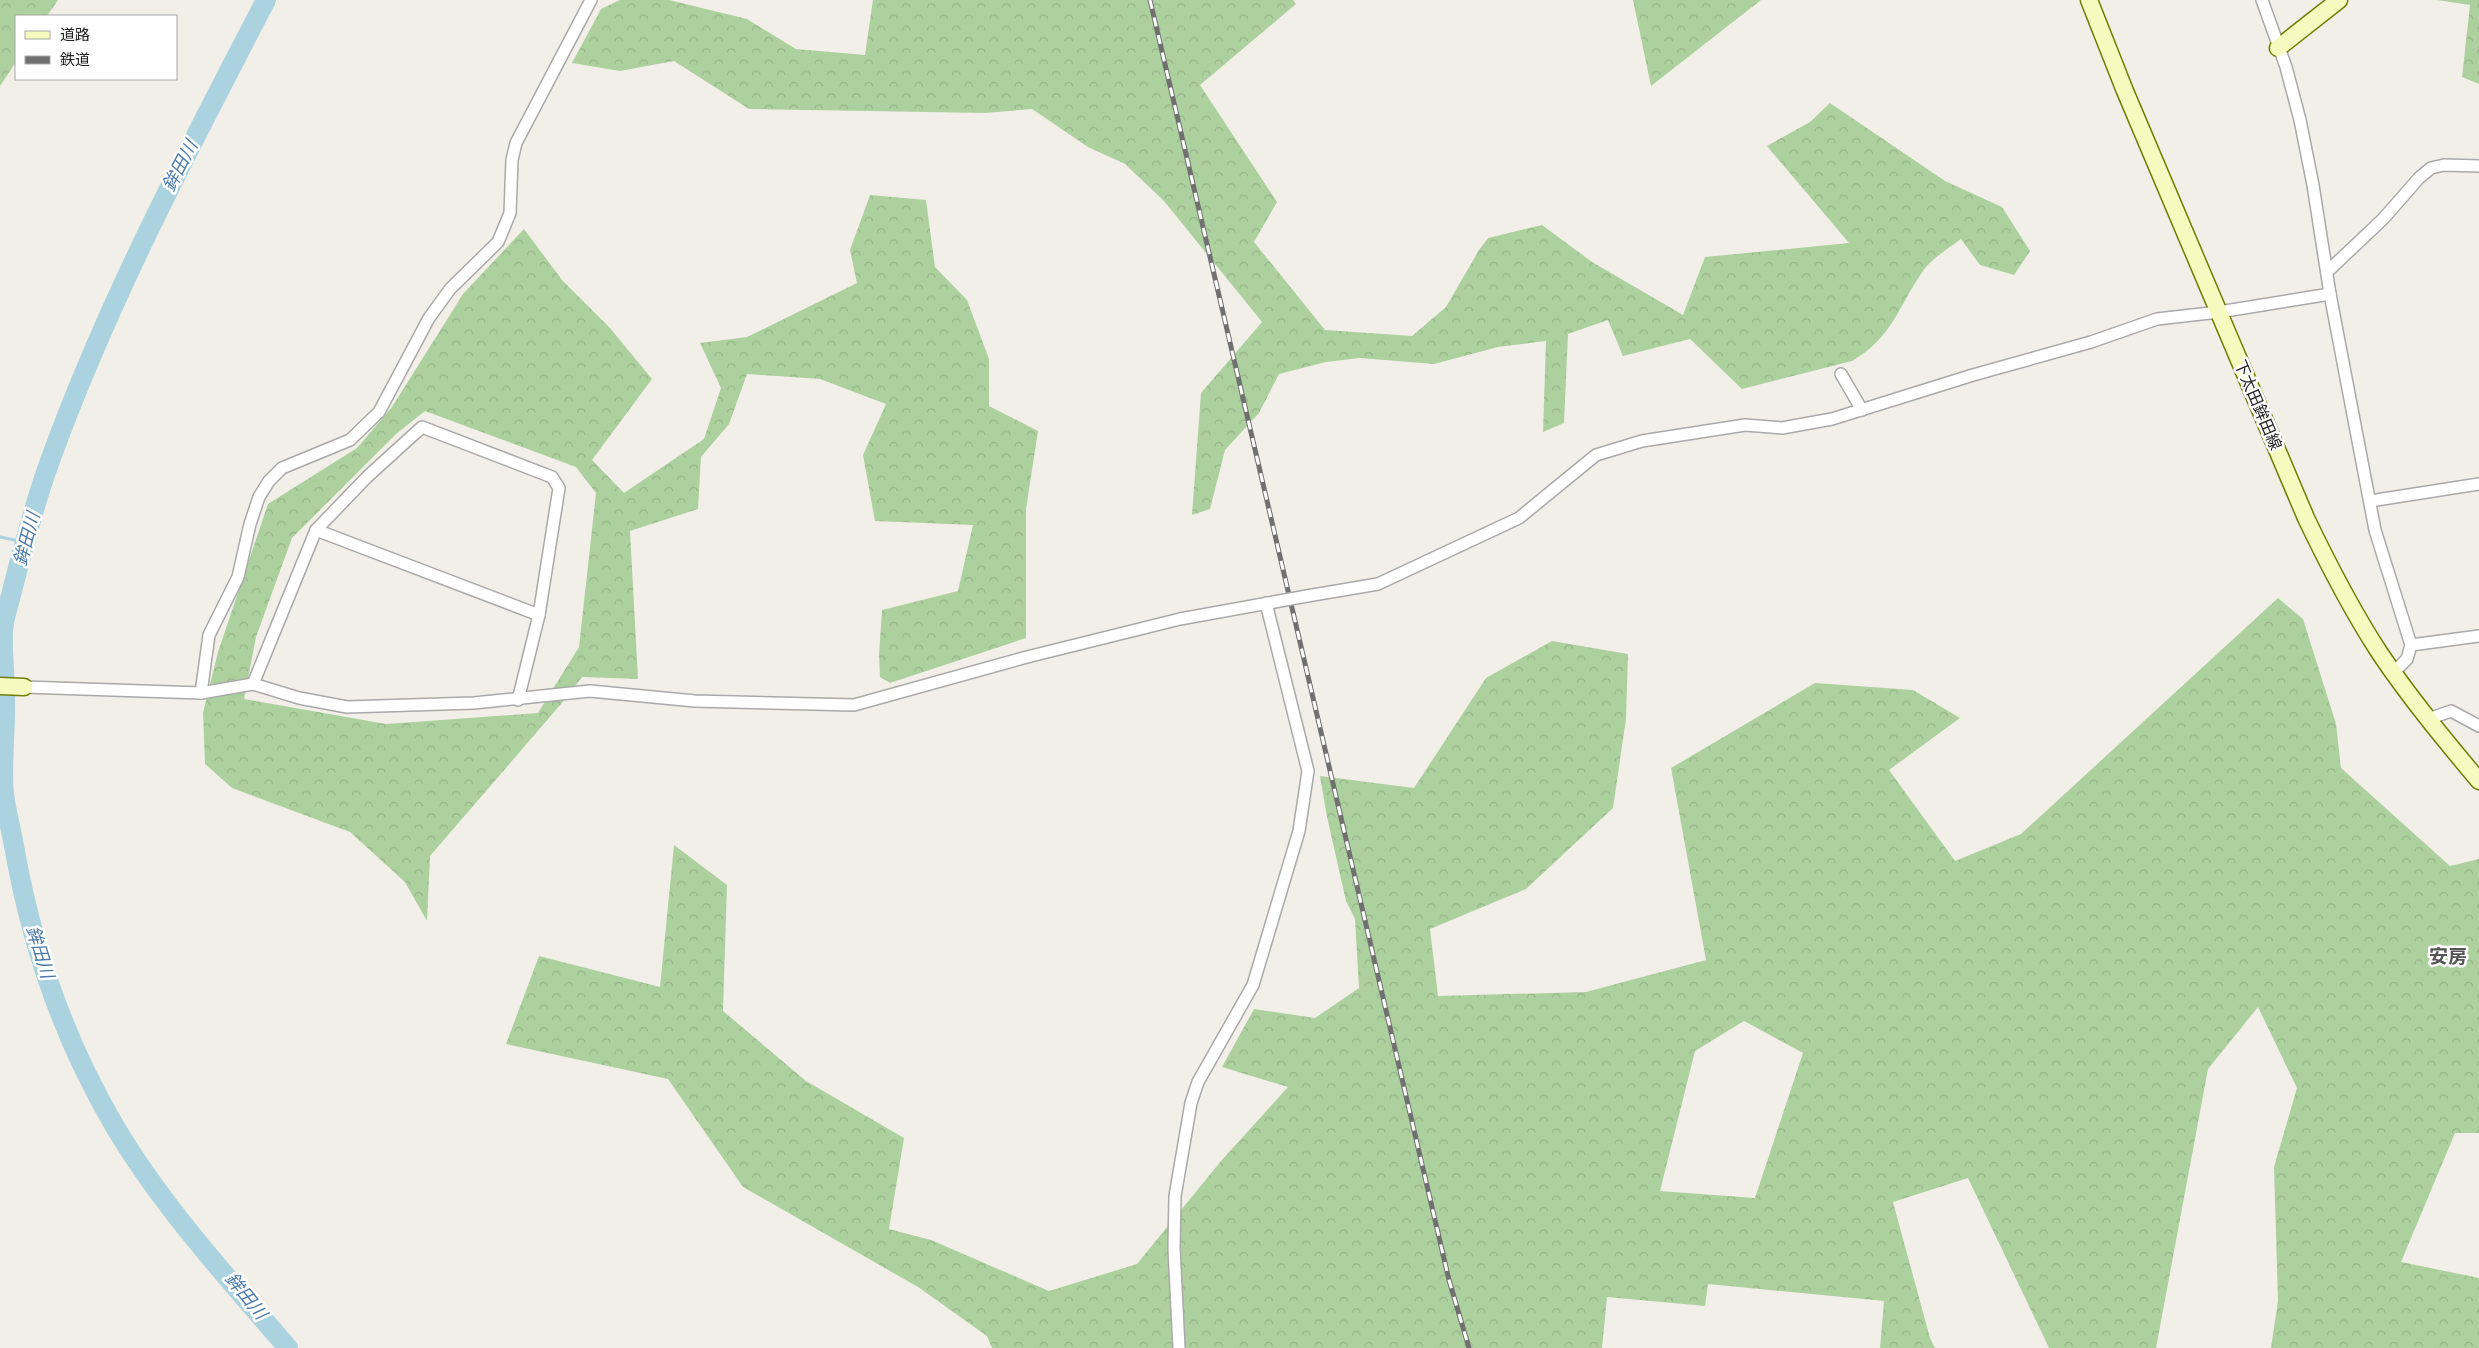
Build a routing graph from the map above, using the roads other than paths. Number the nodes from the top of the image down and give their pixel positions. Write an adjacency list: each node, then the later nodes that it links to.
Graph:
1 (591, 0): 23 (street)
2 (2089, 0): 9 (main road, 下太田鉾田線)
3 (2262, 0): 5 (street)
4 (2339, 0): 5 (main road)
5 (2278, 48): 7 (street)
6 (2479, 166): 7 (street)
7 (2327, 272): 8 (street)
8 (2330, 294): 9 (street); 13 (street)
9 (2219, 312): 11 (street); 19 (main road, 下太田鉾田線)
10 (1841, 374): 11 (street)
11 (1862, 410): 15 (street, bridge)
12 (2479, 484): 13 (street)
13 (2370, 501): 18 (street)
14 (316, 530): 16 (street); 16 (street); 20 (street)
15 (1270, 602): 24 (street); 28 (street)
16 (539, 616): 24 (street)
17 (2479, 636): 18 (street)
18 (2411, 645): 19 (street)
19 (2394, 672): 25 (main road, 下太田鉾田線)
20 (252, 684): 23 (street); 24 (street)
21 (0, 686): 22 (main road)
22 (24, 688): 23 (street)
23 (201, 693)
24 (518, 700)
25 (2428, 720): 26 (street); 27 (main road, 下太田鉾田線)
26 (2479, 726)
27 (2479, 781)
28 (1179, 1348)

